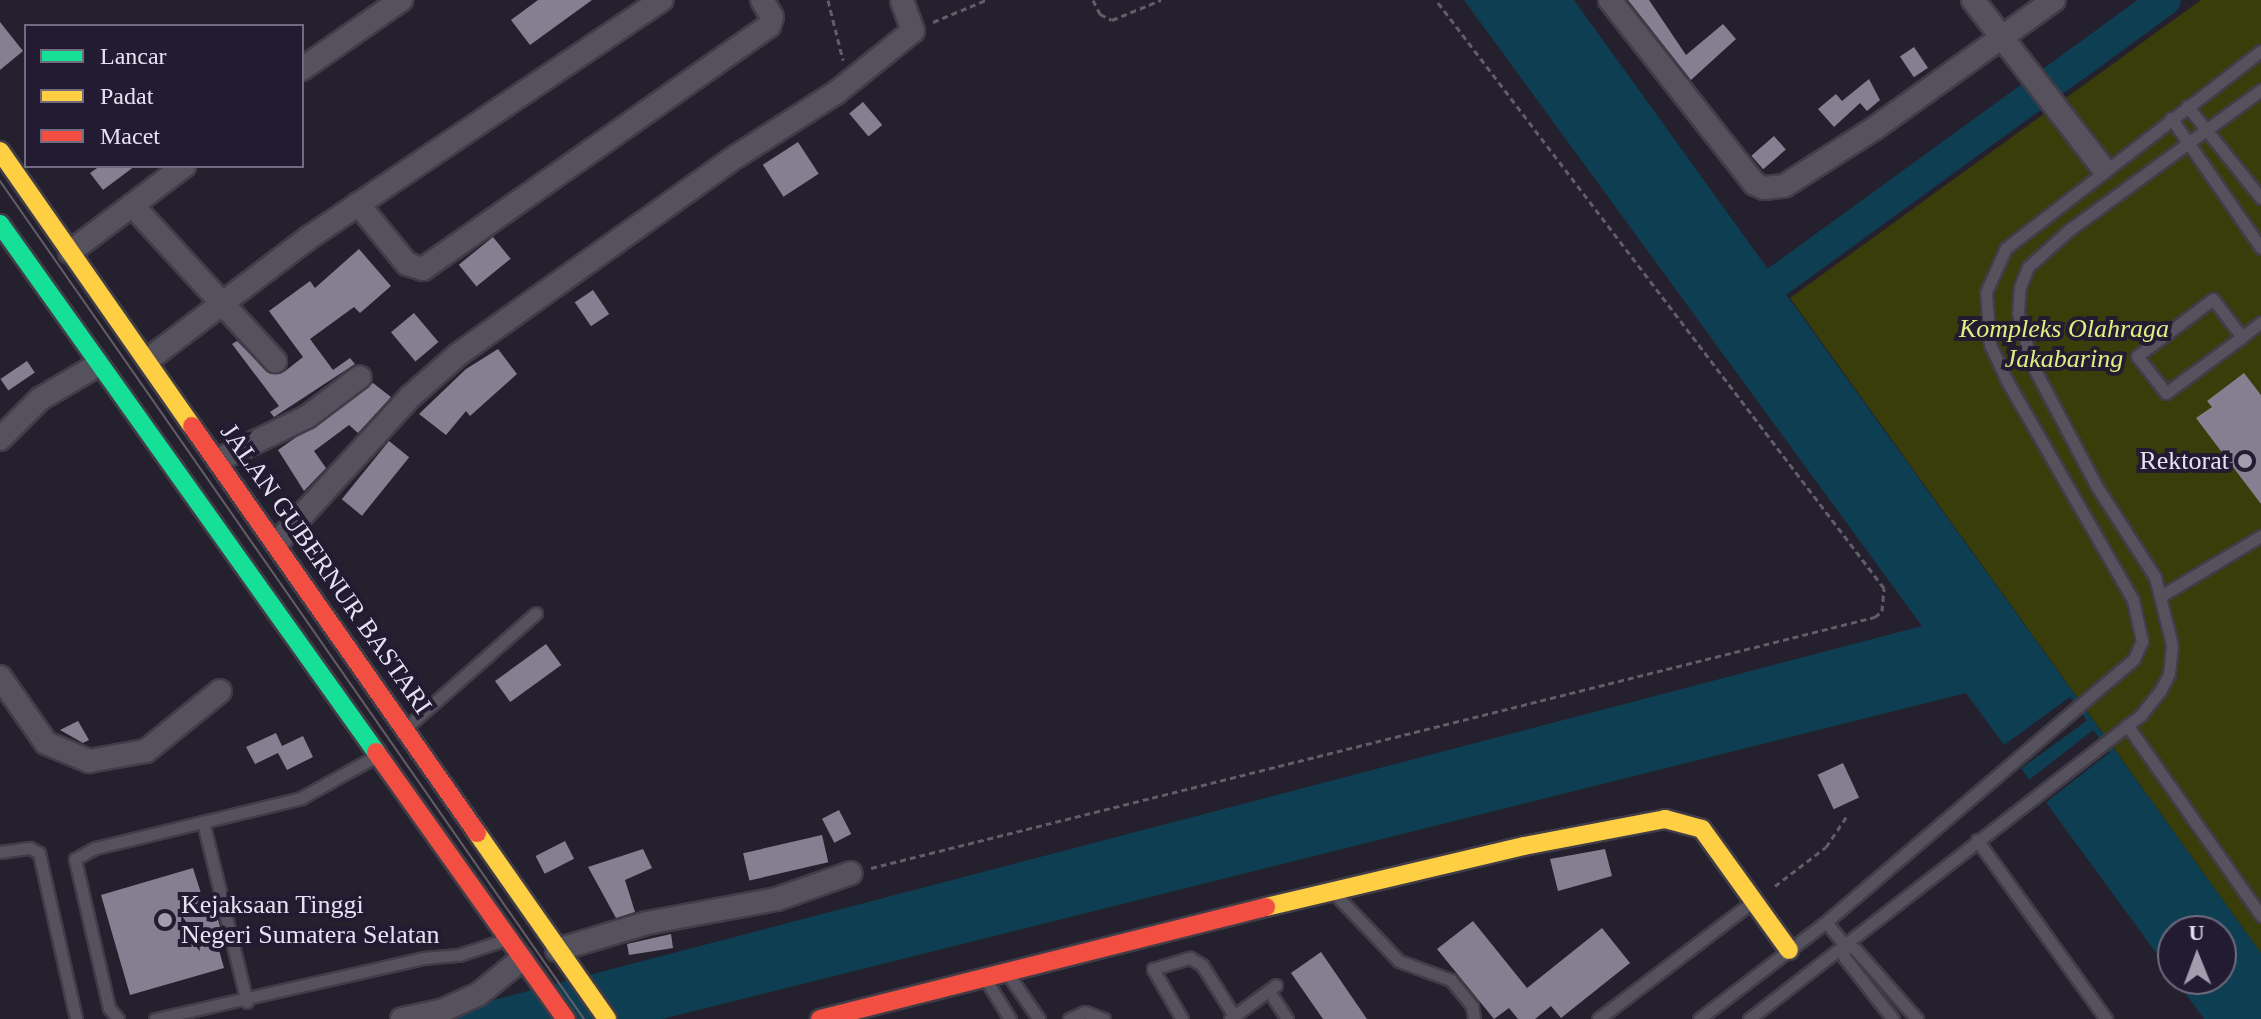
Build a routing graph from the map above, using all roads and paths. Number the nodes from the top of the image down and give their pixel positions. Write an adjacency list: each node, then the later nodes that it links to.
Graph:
1 (401, 0): 14 (street)
2 (661, 0): 25 (street)
3 (762, 0): 25 (street)
4 (828, 0): 15 (path)
5 (902, 0): 15 (street)
6 (1093, 0): 7 (path)
7 (1161, 0)
8 (1436, 0): 52 (path)
9 (1610, 0): 12 (street)
10 (1973, 0): 12 (street)
11 (2054, 0): 12 (street)
12 (2002, 37): 23 (street)
13 (2261, 51): 17 (lane)
14 (304, 68)
15 (849, 83): 40 (street)
16 (2261, 90): 19 (lane)
17 (2187, 106): 18 (lane); 19 (lane)
18 (2171, 118): 20 (lane); 23 (lane)
19 (2207, 127): 20 (lane); 24 (lane)
20 (2191, 141): 28 (lane); 41 (lane)
21 (0, 151): 29 (main road, JALAN GUBERNUR BASTARI)
22 (181, 168): 26 (street)
23 (2103, 168): 56 (lane)
24 (2261, 198)
25 (358, 204): 30 (street)
26 (132, 205): 29 (street); 30 (street)
27 (0, 224): 35 (main road)
28 (2261, 248)
29 (70, 252): 33 (main road, JALAN GUBERNUR BASTARI)
30 (223, 303): 33 (street); 34 (street)
31 (2261, 322): 32 (lane)
32 (2242, 337): 32 (lane)
33 (149, 359): 38 (main road, JALAN GUBERNUR BASTARI)
34 (275, 361)
35 (98, 365): 37 (street); 47 (main road)
36 (360, 377): 38 (street)
37 (0, 439)
38 (218, 460): 40 (main road, JALAN GUBERNUR BASTARI)
39 (2261, 536): 41 (lane)
40 (277, 543): 46 (main road, JALAN GUBERNUR BASTARI)
41 (2161, 596): 45 (lane)
42 (536, 613): 46 (lane)
43 (0, 677): 44 (street)
44 (220, 691)
45 (2127, 725): 50 (lane); 55 (lane)
46 (405, 728): 59 (main road, JALAN GUBERNUR BASTARI)
47 (377, 755): 49 (lane); 57 (main road)
48 (1848, 814): 54 (path)
49 (203, 822): 64 (lane); 69 (lane)
50 (1977, 840): 58 (lane); 86 (lane)
51 (0, 852): 68 (lane)
52 (851, 873): 59 (street)
53 (1334, 892): 54 (main road); 62 (main road); 80 (lane)
54 (1752, 902): 60 (main road); 81 (lane)
55 (2261, 916)
56 (1826, 922): 58 (lane); 60 (lane)
57 (507, 938): 61 (main road); 64 (lane)
58 (1843, 943): 83 (lane); 84 (lane); 85 (lane)
59 (557, 950): 73 (main road, JALAN GUBERNUR BASTARI)
60 (1789, 950): 82 (lane)
61 (522, 959): 71 (street); 72 (main road)
62 (1005, 969): 63 (main road); 75 (lane)
63 (983, 974): 65 (main road); 66 (lane)
64 (247, 1002): 70 (lane)
65 (874, 1011): 74 (main road)
66 (1008, 1018)
67 (1233, 1018): 78 (lane); 79 (lane)
68 (76, 1019)
69 (118, 1019)
70 (155, 1019)
71 (402, 1019)
72 (566, 1019)
73 (607, 1019)
74 (820, 1019)
75 (1039, 1019)
76 (1069, 1019): 77 (lane)
77 (1104, 1019)
78 (1182, 1019)
79 (1287, 1019)
80 (1474, 1019)
81 (1598, 1019)
82 (1699, 1019)
83 (1749, 1019)
84 (1893, 1019)
85 (1917, 1019)
86 (2106, 1019)

